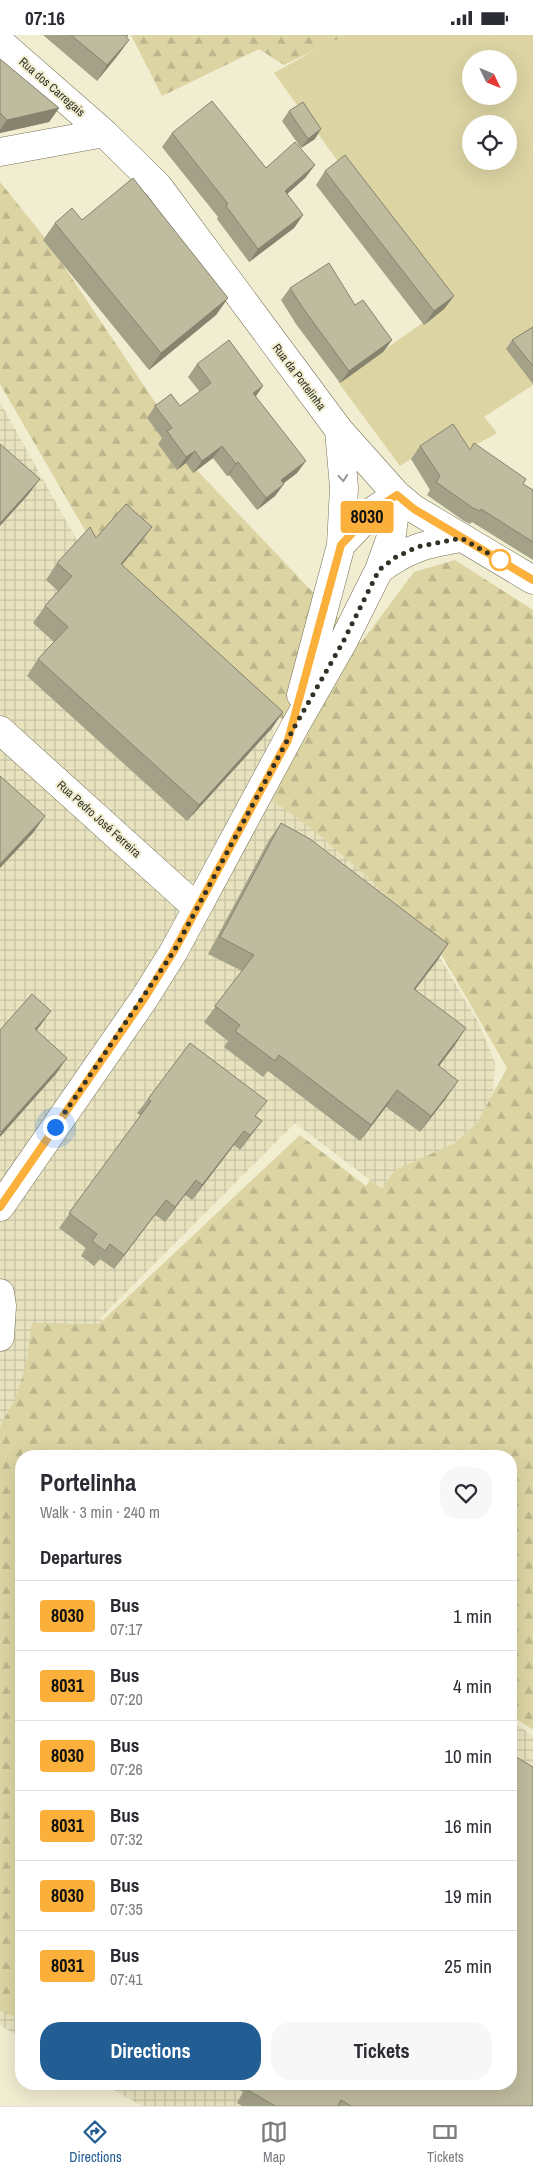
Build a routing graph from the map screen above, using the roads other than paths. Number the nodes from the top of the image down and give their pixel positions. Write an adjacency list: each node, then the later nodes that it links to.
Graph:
1 (0, 42): 2 (street, Rua dos Carregais)
2 (104, 133): 3 (street); 4 (street, Rua da Portelinha)
3 (0, 152)
4 (339, 430): 5 (street, Rua da Portelinha); 7 (street, one-way to 7)
5 (397, 495): 6 (street, Rua da Portelinha); 7 (street); 8 (street)
6 (461, 538): 8 (street); 9 (street, Rua da Portelinha)
7 (341, 545): 11 (street)
8 (379, 570): 11 (street)
9 (533, 580)
10 (0, 730): 12 (street, Rua Pedro José Ferreira)
11 (288, 740): 12 (street)
12 (197, 908): 13 (street)
13 (0, 1207)
14 (0, 1293): 15 (street)
15 (0, 1337)

